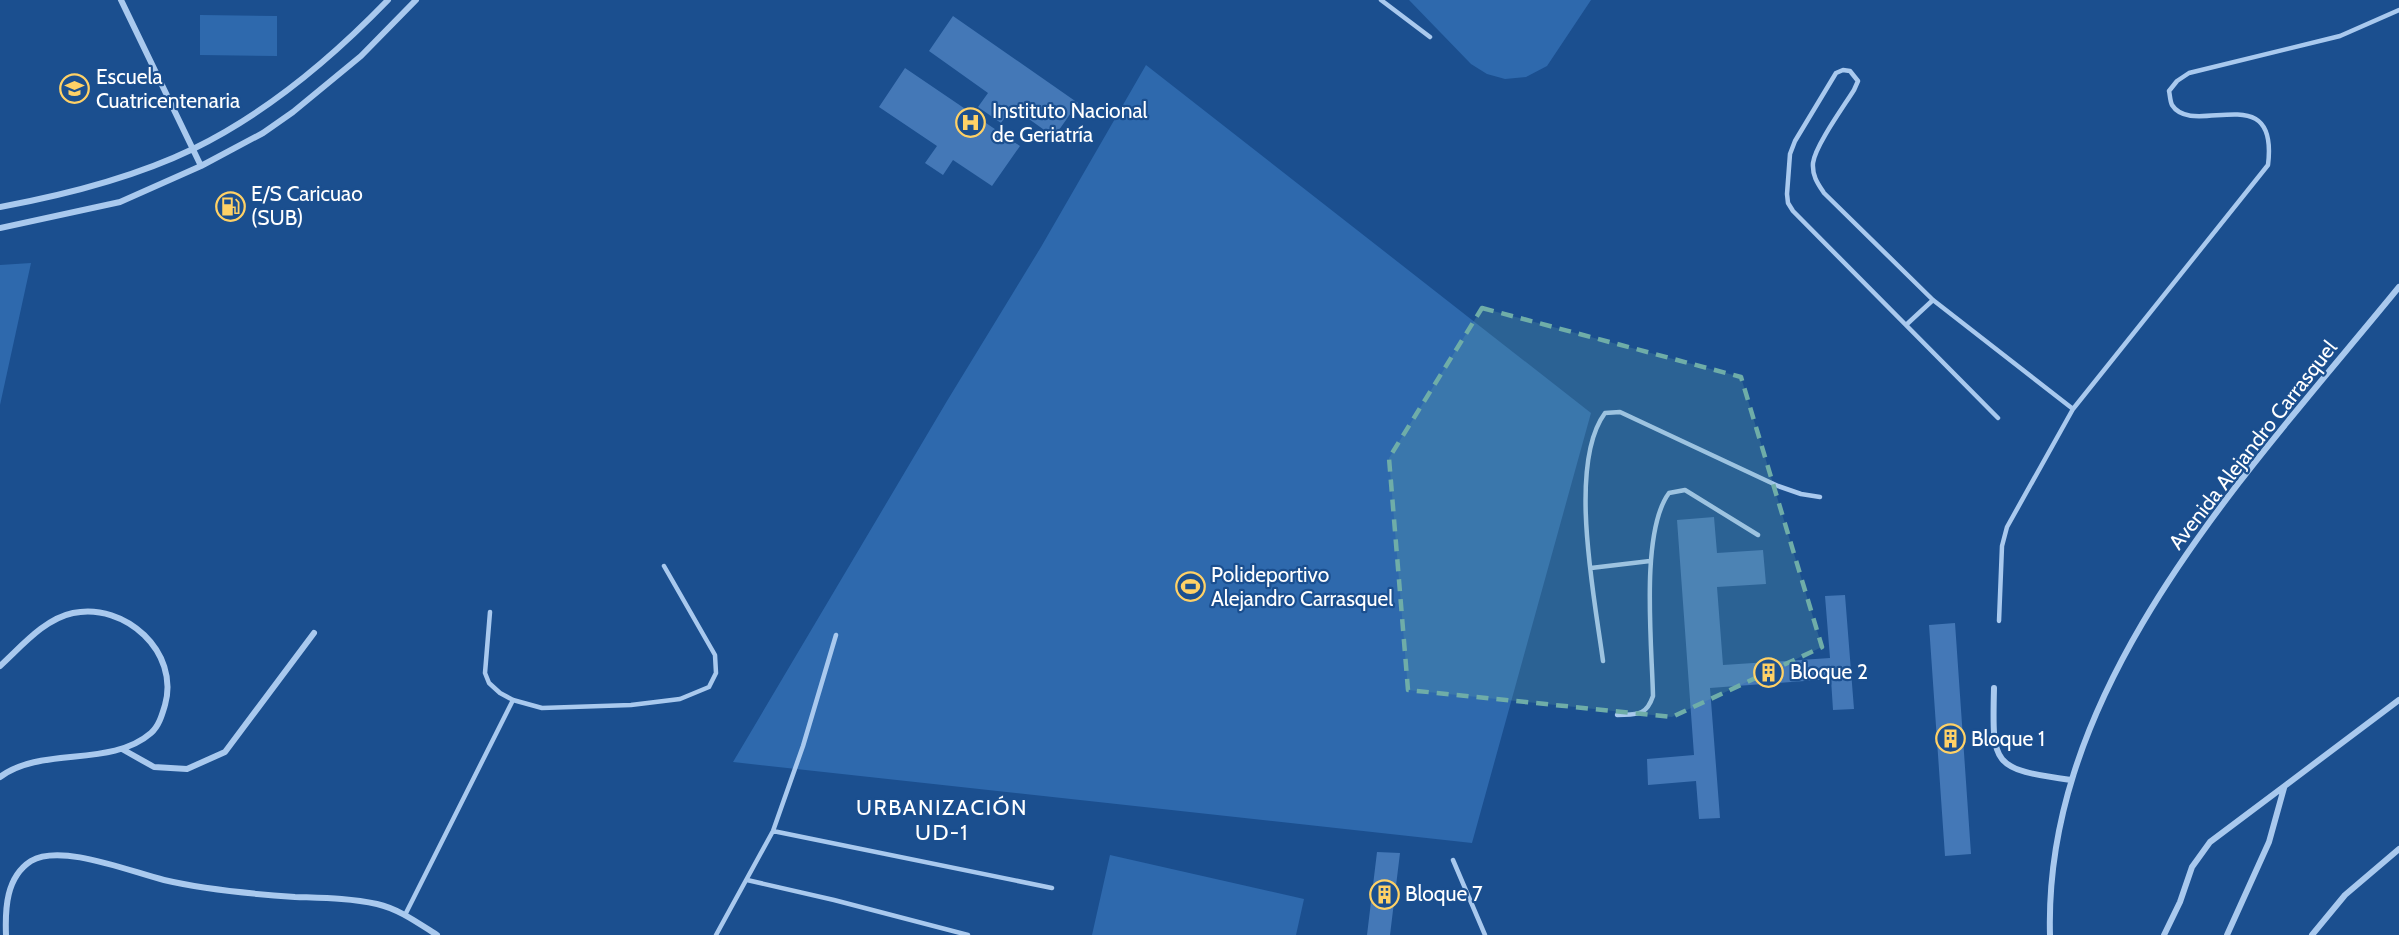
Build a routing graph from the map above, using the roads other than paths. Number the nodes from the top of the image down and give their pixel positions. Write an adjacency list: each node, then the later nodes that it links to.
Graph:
1 (121, 0): 7 (street)
2 (388, 0): 7 (street)
3 (416, 0): 8 (street)
4 (1381, 0): 6 (lane)
5 (2399, 10): 14 (lane)
6 (1430, 37)
7 (193, 149): 8 (street); 9 (street)
8 (201, 166): 10 (street)
9 (0, 207)
10 (0, 228)
11 (2399, 287): 33 (street, Avenida Alejandro Carrasquel)
12 (1932, 300): 13 (lane); 13 (lane); 14 (lane)
13 (1906, 325): 15 (lane)
14 (2073, 409): 22 (lane)
15 (1998, 418)
16 (1820, 497): 20 (lane)
17 (1758, 535): 18 (lane)
18 (1650, 561): 20 (lane); 30 (lane)
19 (664, 566): 28 (lane)
20 (1591, 567): 25 (lane)
21 (490, 612): 28 (lane)
22 (1999, 621)
23 (314, 633): 31 (street)
24 (836, 635): 35 (lane)
25 (1603, 661)
26 (0, 666): 31 (street)
27 (1994, 688): 33 (street)
28 (513, 700): 40 (lane)
29 (2399, 700): 34 (street)
30 (1617, 715)
31 (122, 749): 32 (street)
32 (0, 777)
33 (2071, 780): 46 (street, Avenida Alejandro Carrasquel)
34 (2284, 787): 47 (street); 48 (street)
35 (773, 831): 38 (lane); 39 (lane)
36 (2399, 849): 49 (street)
37 (1453, 860): 45 (lane)
38 (747, 880): 43 (lane); 44 (lane)
39 (1052, 888)
40 (405, 915): 41 (street); 42 (street)
41 (6, 935)
42 (437, 935)
43 (716, 935)
44 (968, 935)
45 (1485, 935)
46 (2050, 935)
47 (2164, 935)
48 (2227, 935)
49 (2312, 935)

